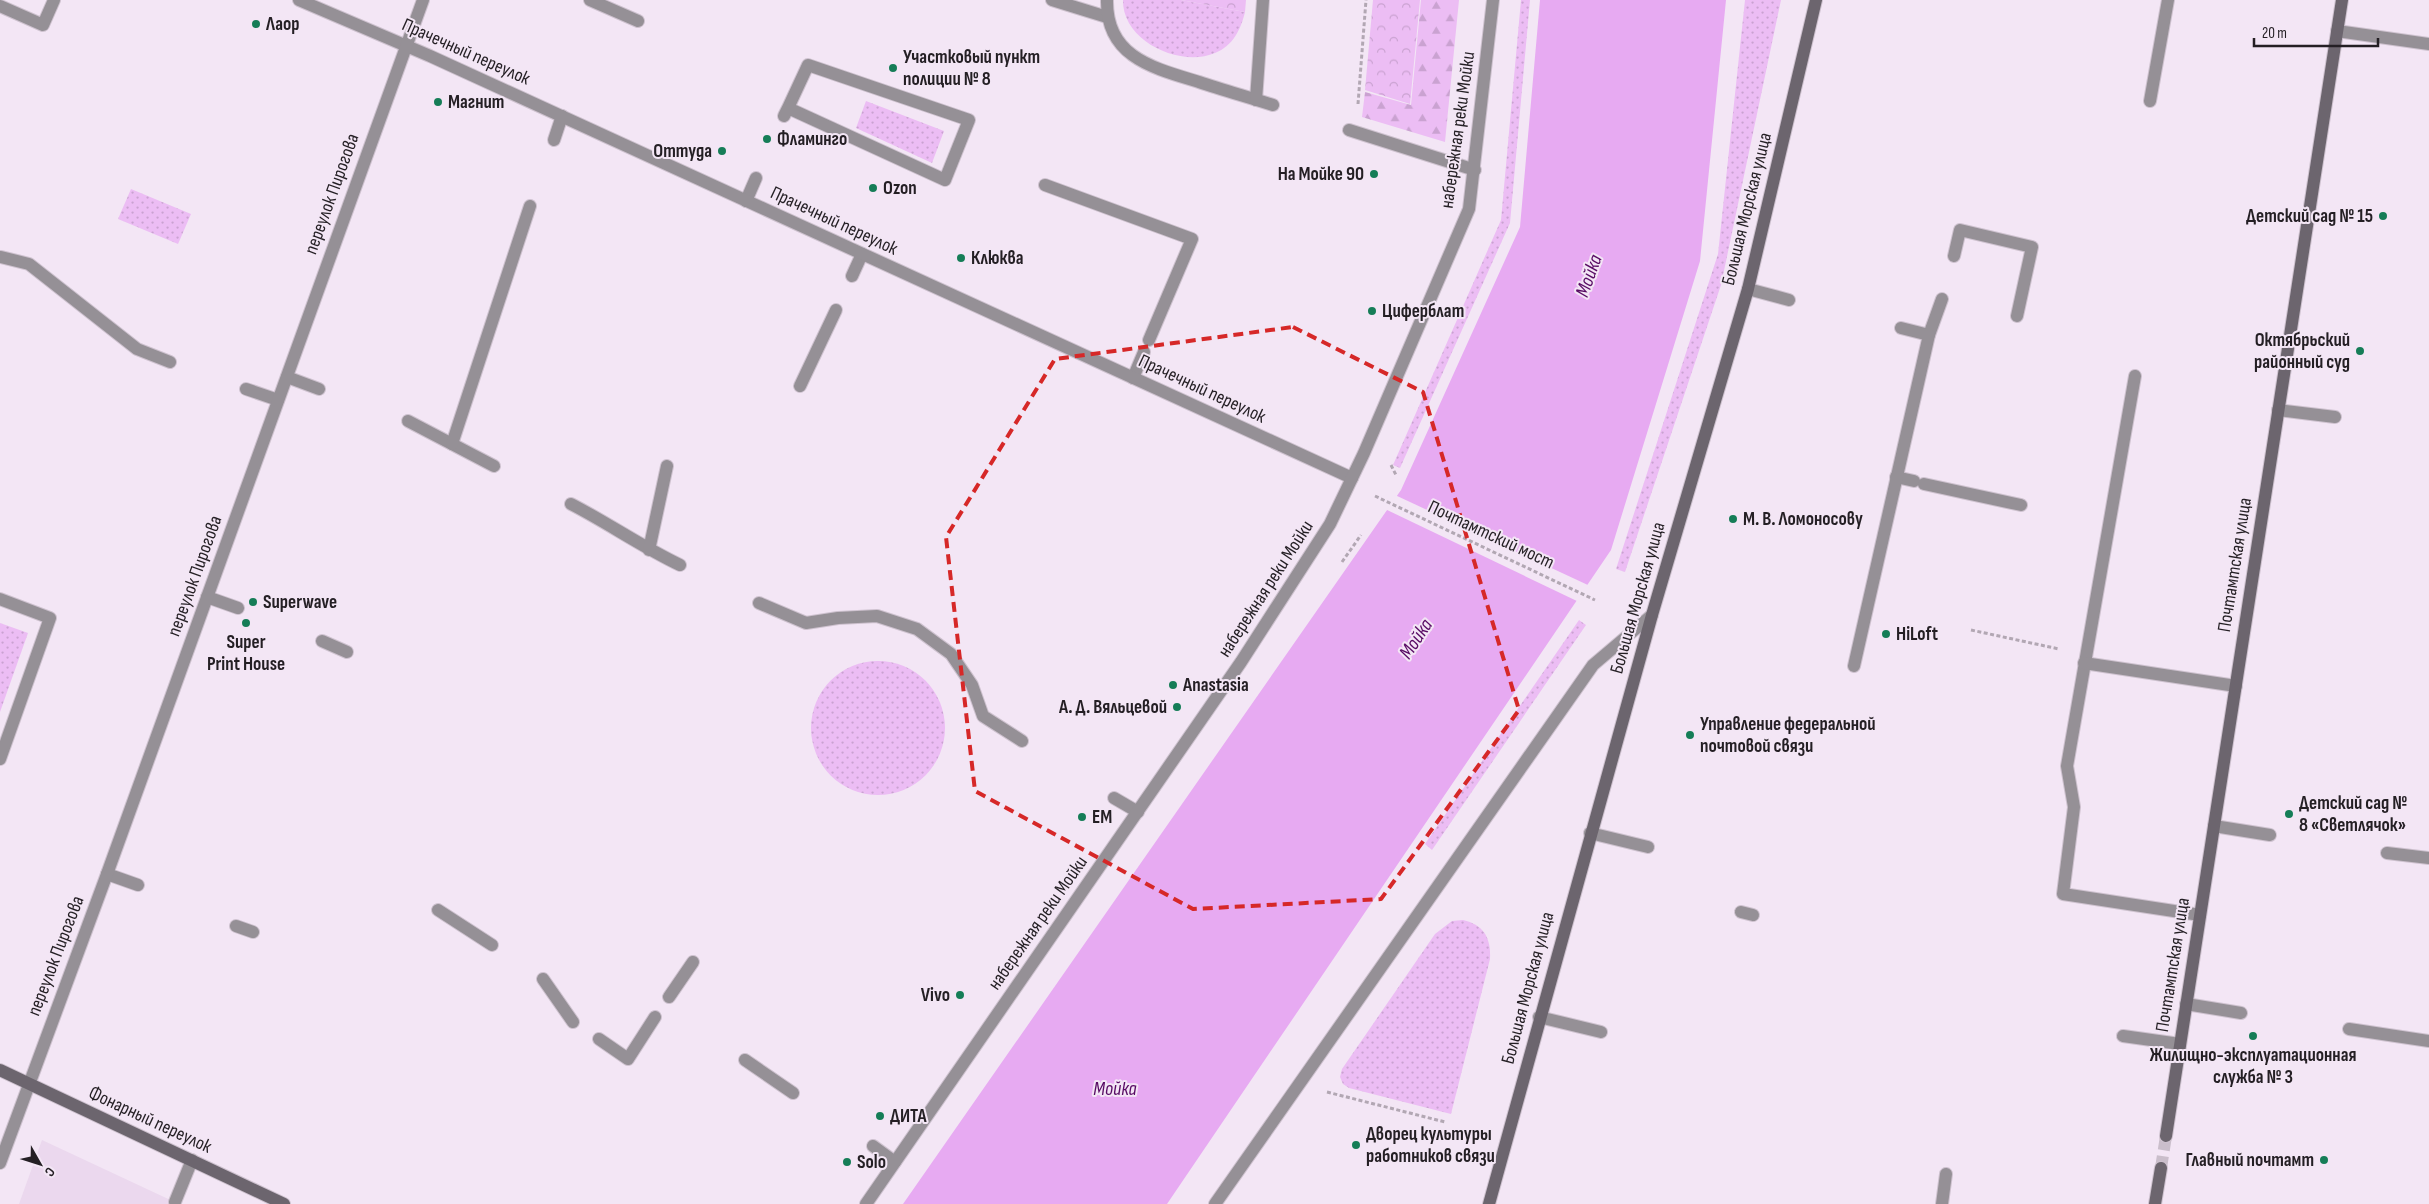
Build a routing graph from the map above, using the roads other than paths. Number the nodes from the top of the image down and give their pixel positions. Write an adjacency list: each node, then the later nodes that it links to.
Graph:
1 (54, 0): 12 (street)
2 (299, 0): 17 (street, Прачечный переулок)
3 (423, 0): 17 (street, переулок Пирогова)
4 (590, 0): 14 (street)
5 (1052, 0): 13 (street)
6 (1107, 0): 13 (street)
7 (1263, 0): 18 (street)
8 (1493, 0): 25 (street, набережная реки Мойки)
9 (1816, 0): 34 (street, Большая Морская улица)
10 (2168, 0): 19 (street)
11 (2342, 0): 15 (street, Почтамтская улица)
12 (0, 6)
13 (1107, 17): 18 (street)
14 (638, 21)
15 (2337, 31): 16 (street); 49 (street, Почтамтская улица)
16 (2429, 44)
17 (406, 45): 22 (street, Прачечный переулок); 43 (street, переулок Пирогова)
18 (1256, 100): 20 (street)
19 (2150, 101)
20 (1272, 106)
21 (786, 112): 21 (street)
22 (562, 116): 24 (street); 28 (street, Прачечный переулок)
23 (1353, 130): 25 (street)
24 (554, 140)
25 (1475, 170): 56 (street, набережная реки Мойки)
26 (756, 178): 28 (street)
27 (1045, 185): 44 (street)
28 (746, 201): 30 (street, Прачечный переулок)
29 (530, 206): 52 (street)
30 (862, 254): 33 (street); 44 (street, Прачечный переулок)
31 (1954, 256): 38 (street)
32 (1, 258): 41 (street)
33 (852, 276)
34 (1748, 289): 36 (street); 65 (street, Большая Морская улица)
35 (1942, 299): 40 (street)
36 (1789, 300)
37 (836, 310): 45 (street)
38 (2017, 316)
39 (1902, 328): 40 (street)
40 (1929, 335): 55 (street)
41 (170, 362)
42 (2135, 376): 68 (street)
43 (287, 377): 47 (street); 48 (street, переулок Пирогова)
44 (1133, 378): 56 (street, Прачечный переулок)
45 (800, 386)
46 (246, 389): 48 (street)
47 (319, 389)
48 (278, 400): 61 (street, переулок Пирогова)
49 (2278, 410): 50 (street); 70 (street, Почтамтская улица)
50 (2335, 418)
51 (408, 421): 52 (street)
52 (452, 444): 53 (street)
53 (494, 466)
54 (667, 466): 59 (street)
55 (1896, 477): 58 (street); 69 (street)
56 (1352, 478): 74 (street, набережная реки Мойки)
57 (570, 504): 59 (street)
58 (2021, 505)
59 (649, 550): 60 (street)
60 (680, 565)
61 (207, 597): 64 (street); 81 (street, переулок Пирогова)
62 (0, 600): 72 (street)
63 (759, 603): 71 (street)
64 (238, 608)
65 (1652, 615): 76 (street, Большая Морская улица); 116 (street)
66 (322, 641): 67 (street)
67 (347, 652)
68 (2084, 663): 70 (street); 84 (street)
69 (1854, 666)
70 (2236, 686): 75 (street, Почтамтская улица)
71 (1022, 741)
72 (0, 759)
73 (1114, 798): 74 (street)
74 (1138, 812): 109 (street, набережная реки Мойки)
75 (2214, 826): 77 (street); 84 (street, Почтамтская улица)
76 (1590, 834): 78 (street); 93 (street, Большая Морская улица)
77 (2270, 835)
78 (1648, 847)
79 (2387, 853): 80 (street)
80 (2429, 858)
81 (107, 874): 82 (street); 104 (street, переулок Пирогова)
82 (138, 885)
83 (438, 910): 87 (street)
84 (2200, 915): 91 (street, Почтамтская улица)
85 (236, 926): 86 (street)
86 (252, 932)
87 (492, 945)
88 (693, 962): 90 (street)
89 (543, 979): 95 (street)
90 (669, 997)
91 (2186, 1004): 92 (street); 101 (street, Почтамтская улица)
92 (2241, 1013)
93 (1539, 1017): 97 (street); 117 (street, Большая Морская улица)
94 (655, 1018): 99 (street)
95 (573, 1022)
96 (2349, 1030): 100 (street)
97 (1601, 1032)
98 (2123, 1036): 101 (street)
99 (599, 1039)
100 (2429, 1041)
101 (2180, 1044): 106 (street, Почтамтская улица)
102 (745, 1060): 105 (street)
103 (0, 1070): 104 (street, Фонарный переулок)
104 (29, 1084): 108 (street, Фонарный переулок); 110 (street, переулок Пирогова)
105 (793, 1093)
106 (2166, 1136)
107 (872, 1146): 109 (street)
108 (192, 1160): 113 (street); 114 (street, Фонарный переулок)
109 (895, 1162): 115 (street, набережная реки Мойки)
110 (0, 1163)
111 (2161, 1168): 119 (street)
112 (1946, 1174): 118 (street)
113 (175, 1202)
114 (284, 1204)
115 (866, 1204)
116 (1215, 1204)
117 (1489, 1204)
118 (1942, 1204)
119 (2155, 1204)

